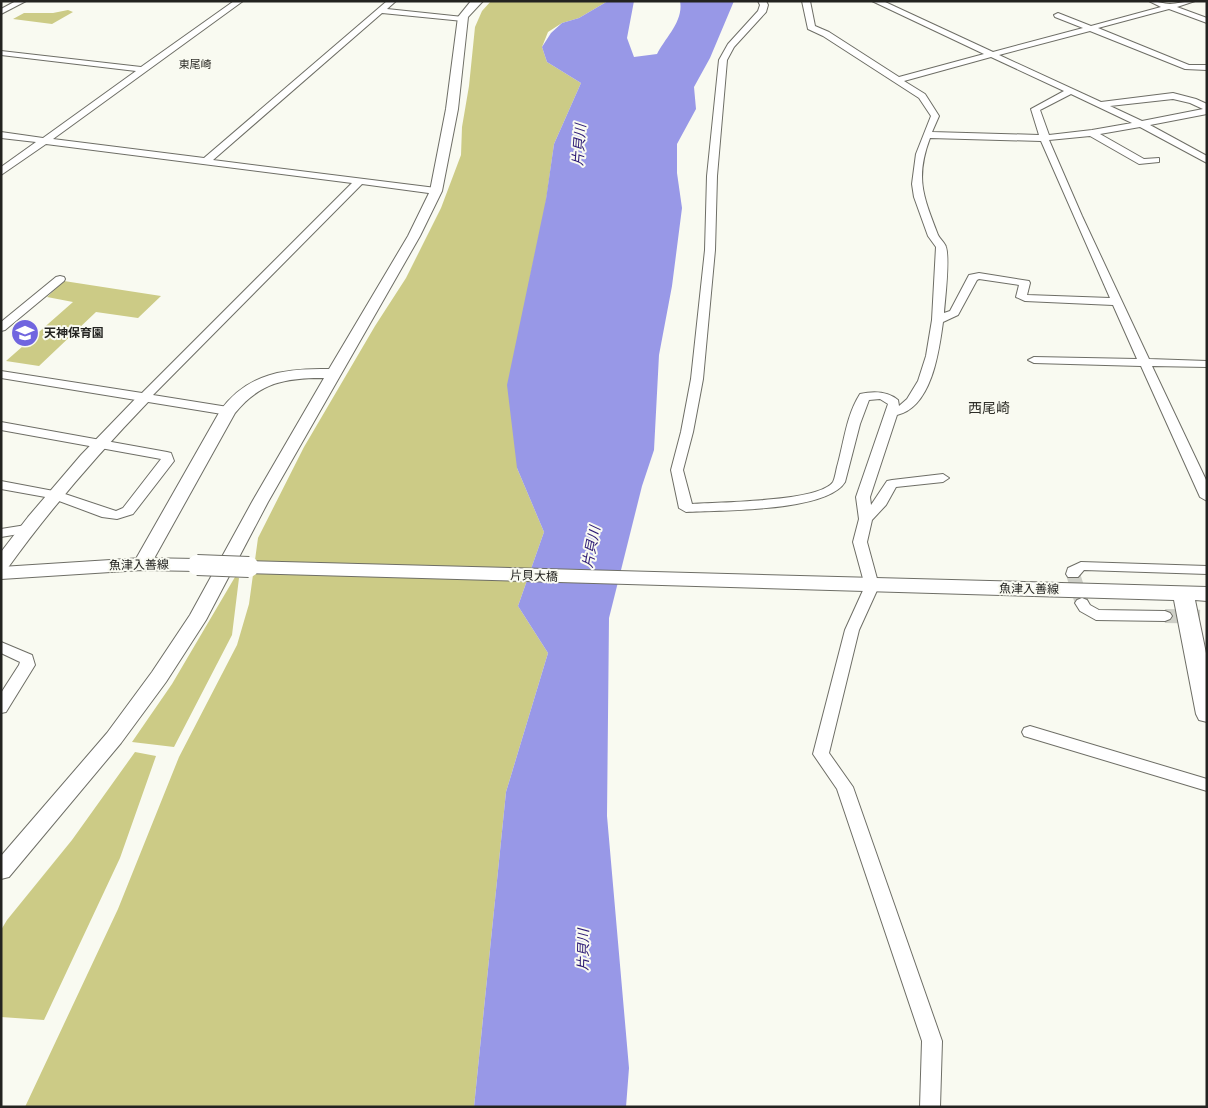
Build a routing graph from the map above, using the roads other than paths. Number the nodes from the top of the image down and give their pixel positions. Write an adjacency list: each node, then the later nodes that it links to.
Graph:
1 (22, 1): 11 (street)
2 (238, 1): 20 (street)
3 (392, 1): 12 (street)
4 (478, 1): 14 (street)
5 (806, 1): 21 (street)
6 (876, 1): 18 (street)
7 (1153, 1): 10 (street)
8 (1191, 1): 10 (street)
9 (766, 3): 50 (street)
10 (1169, 7): 15 (street); 16 (street)
11 (1, 12)
12 (381, 12): 14 (street); 35 (street)
13 (1058, 15): 16 (street)
14 (462, 19): 38 (street)
15 (1207, 21)
16 (1094, 28): 18 (street); 19 (street)
17 (1, 53): 20 (street)
18 (991, 56): 21 (street); 22 (street)
19 (1207, 67)
20 (144, 70): 32 (street)
21 (898, 80): 30 (street)
22 (1069, 92): 23 (street); 31 (street)
23 (1097, 105): 25 (street); 27 (street)
24 (1173, 108): 26 (street)
25 (1207, 110): 26 (street)
26 (1185, 115): 27 (street)
27 (1140, 124): 28 (street); 34 (street)
28 (1092, 133): 31 (street); 33 (street)
29 (1, 135): 32 (street)
30 (927, 135): 31 (street); 41 (street)
31 (1044, 138): 40 (street)
32 (46, 140): 35 (street); 36 (street)
33 (1156, 160)
34 (1207, 160)
35 (206, 161): 37 (street)
36 (1, 172)
37 (360, 182): 38 (street); 48 (street)
38 (436, 191): 47 (street)
39 (60, 279): 42 (street)
40 (1117, 302): 41 (street); 44 (street)
41 (938, 320): 50 (street)
42 (1, 328)
43 (1034, 360): 44 (street)
44 (1144, 362): 45 (street); 56 (street)
45 (1207, 364)
46 (1, 374): 48 (street)
47 (334, 374): 49 (street); 76 (street)
48 (144, 398): 49 (street); 52 (street)
49 (228, 410): 60 (street)
50 (892, 412): 57 (street)
51 (1, 426): 52 (street)
52 (99, 444): 55 (street); 55 (street)
53 (943, 478): 57 (street)
54 (1, 485): 55 (street)
55 (54, 494): 58 (street)
56 (1207, 497)
57 (866, 519): 66 (street)
58 (26, 529): 59 (street); 62 (street)
59 (1, 533)
60 (142, 564): 61 (main road, 魚津入善線, bridge); 62 (main road, 魚津入善線)
61 (278, 568): 65 (main road, 片貝大橋)
62 (3, 570)
63 (1207, 570): 64 (street)
64 (1073, 574)
65 (851, 586): 66 (main road, 魚津入善線)
66 (872, 586): 67 (main road, 魚津入善線); 77 (street)
67 (1183, 593): 68 (main road, 魚津入善線); 73 (main road)
68 (1207, 594)
69 (1082, 603): 70 (street)
70 (1165, 616)
71 (1, 647): 72 (street)
72 (1, 708)
73 (1207, 714)
74 (1030, 732): 75 (street)
75 (1207, 786)
76 (1, 871)
77 (930, 1107)

